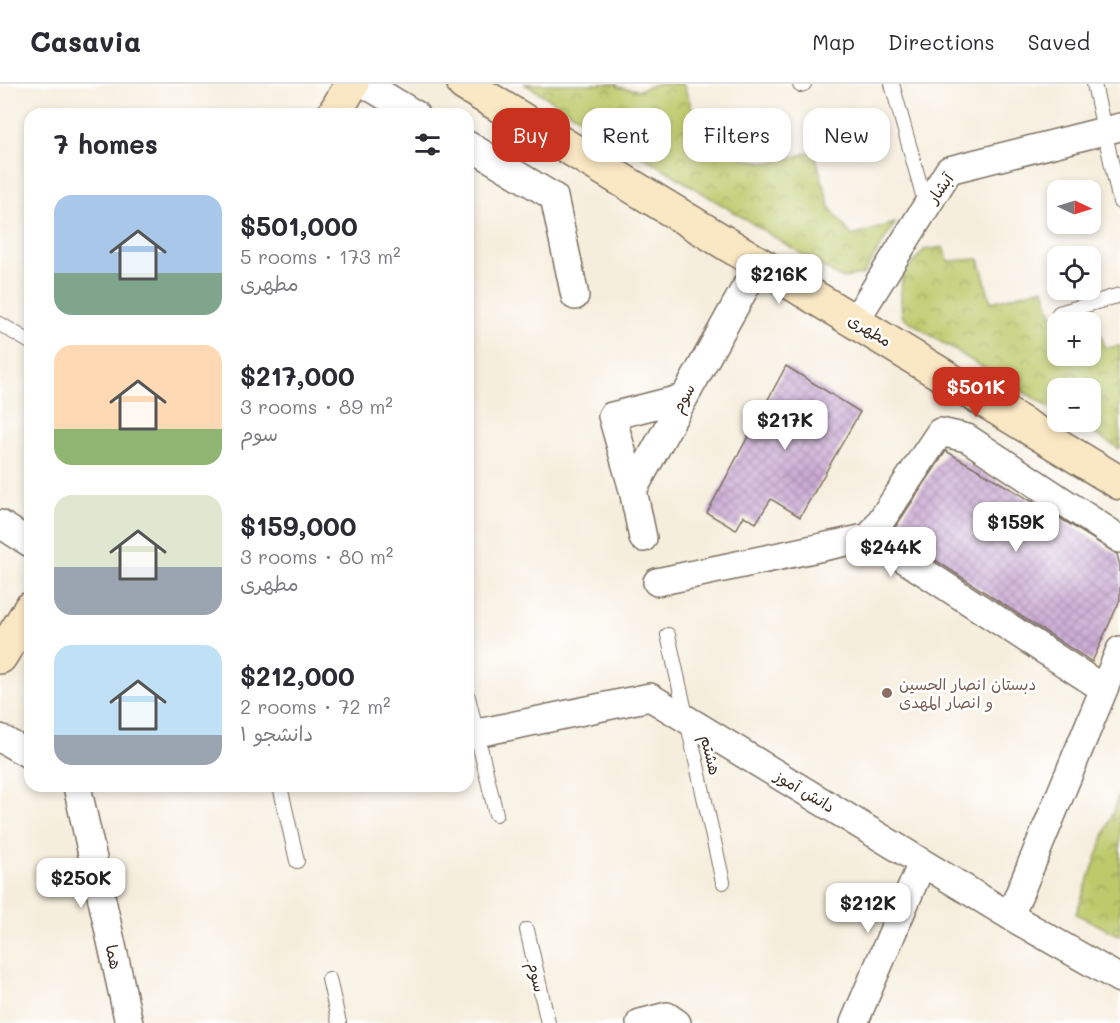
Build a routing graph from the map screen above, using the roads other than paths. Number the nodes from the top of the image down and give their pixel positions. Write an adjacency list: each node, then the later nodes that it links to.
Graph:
1 (352, 84): 6 (main road)
2 (364, 84): 7 (street)
3 (464, 84): 12 (main road, مطهری)
4 (892, 84): 11 (lane)
5 (1094, 84): 8 (lane)
6 (338, 108)
7 (405, 108)
8 (1112, 129): 10 (lane); 11 (street, آبشار)
9 (474, 149): 14 (street)
10 (1120, 202)
11 (926, 207): 16 (street, آبشار)
12 (759, 263): 16 (main road, مطهری); 19 (street, سوم)
13 (1120, 295): 15 (lane)
14 (575, 296)
15 (1062, 312)
16 (855, 321): 20 (main road, مطهری)
17 (0, 324): 18 (lane)
18 (24, 338)
19 (683, 398): 21 (street, سوم); 21 (street)
20 (1120, 483)
21 (633, 490): 24 (street)
22 (0, 524): 25 (street)
23 (870, 537): 26 (street); 27 (street); 32 (street)
24 (643, 538)
25 (24, 539)
26 (1120, 539)
27 (657, 582)
28 (24, 619): 31 (main road)
29 (668, 635): 33 (lane, هشتم)
30 (1120, 650): 32 (street)
31 (0, 657)
32 (1104, 689): 44 (street)
33 (685, 718): 34 (street, دانش آموز); 42 (street, دانش آموز); 43 (lane, هشتم)
34 (474, 734)
35 (474, 737): 40 (lane)
36 (0, 738): 37 (street)
37 (24, 752)
38 (78, 792): 48 (street, هما)
39 (281, 792): 41 (lane)
40 (496, 814)
41 (297, 861)
42 (922, 863): 44 (street, دانش آموز); 53 (street)
43 (723, 882)
44 (1010, 916): 46 (street, دانش آموز)
45 (527, 930): 50 (lane, سوم)
46 (1120, 979)
47 (330, 980): 49 (lane)
48 (129, 1023)
49 (339, 1023)
50 (548, 1023)
51 (640, 1023): 52 (street)
52 (677, 1023)
53 (854, 1023)

